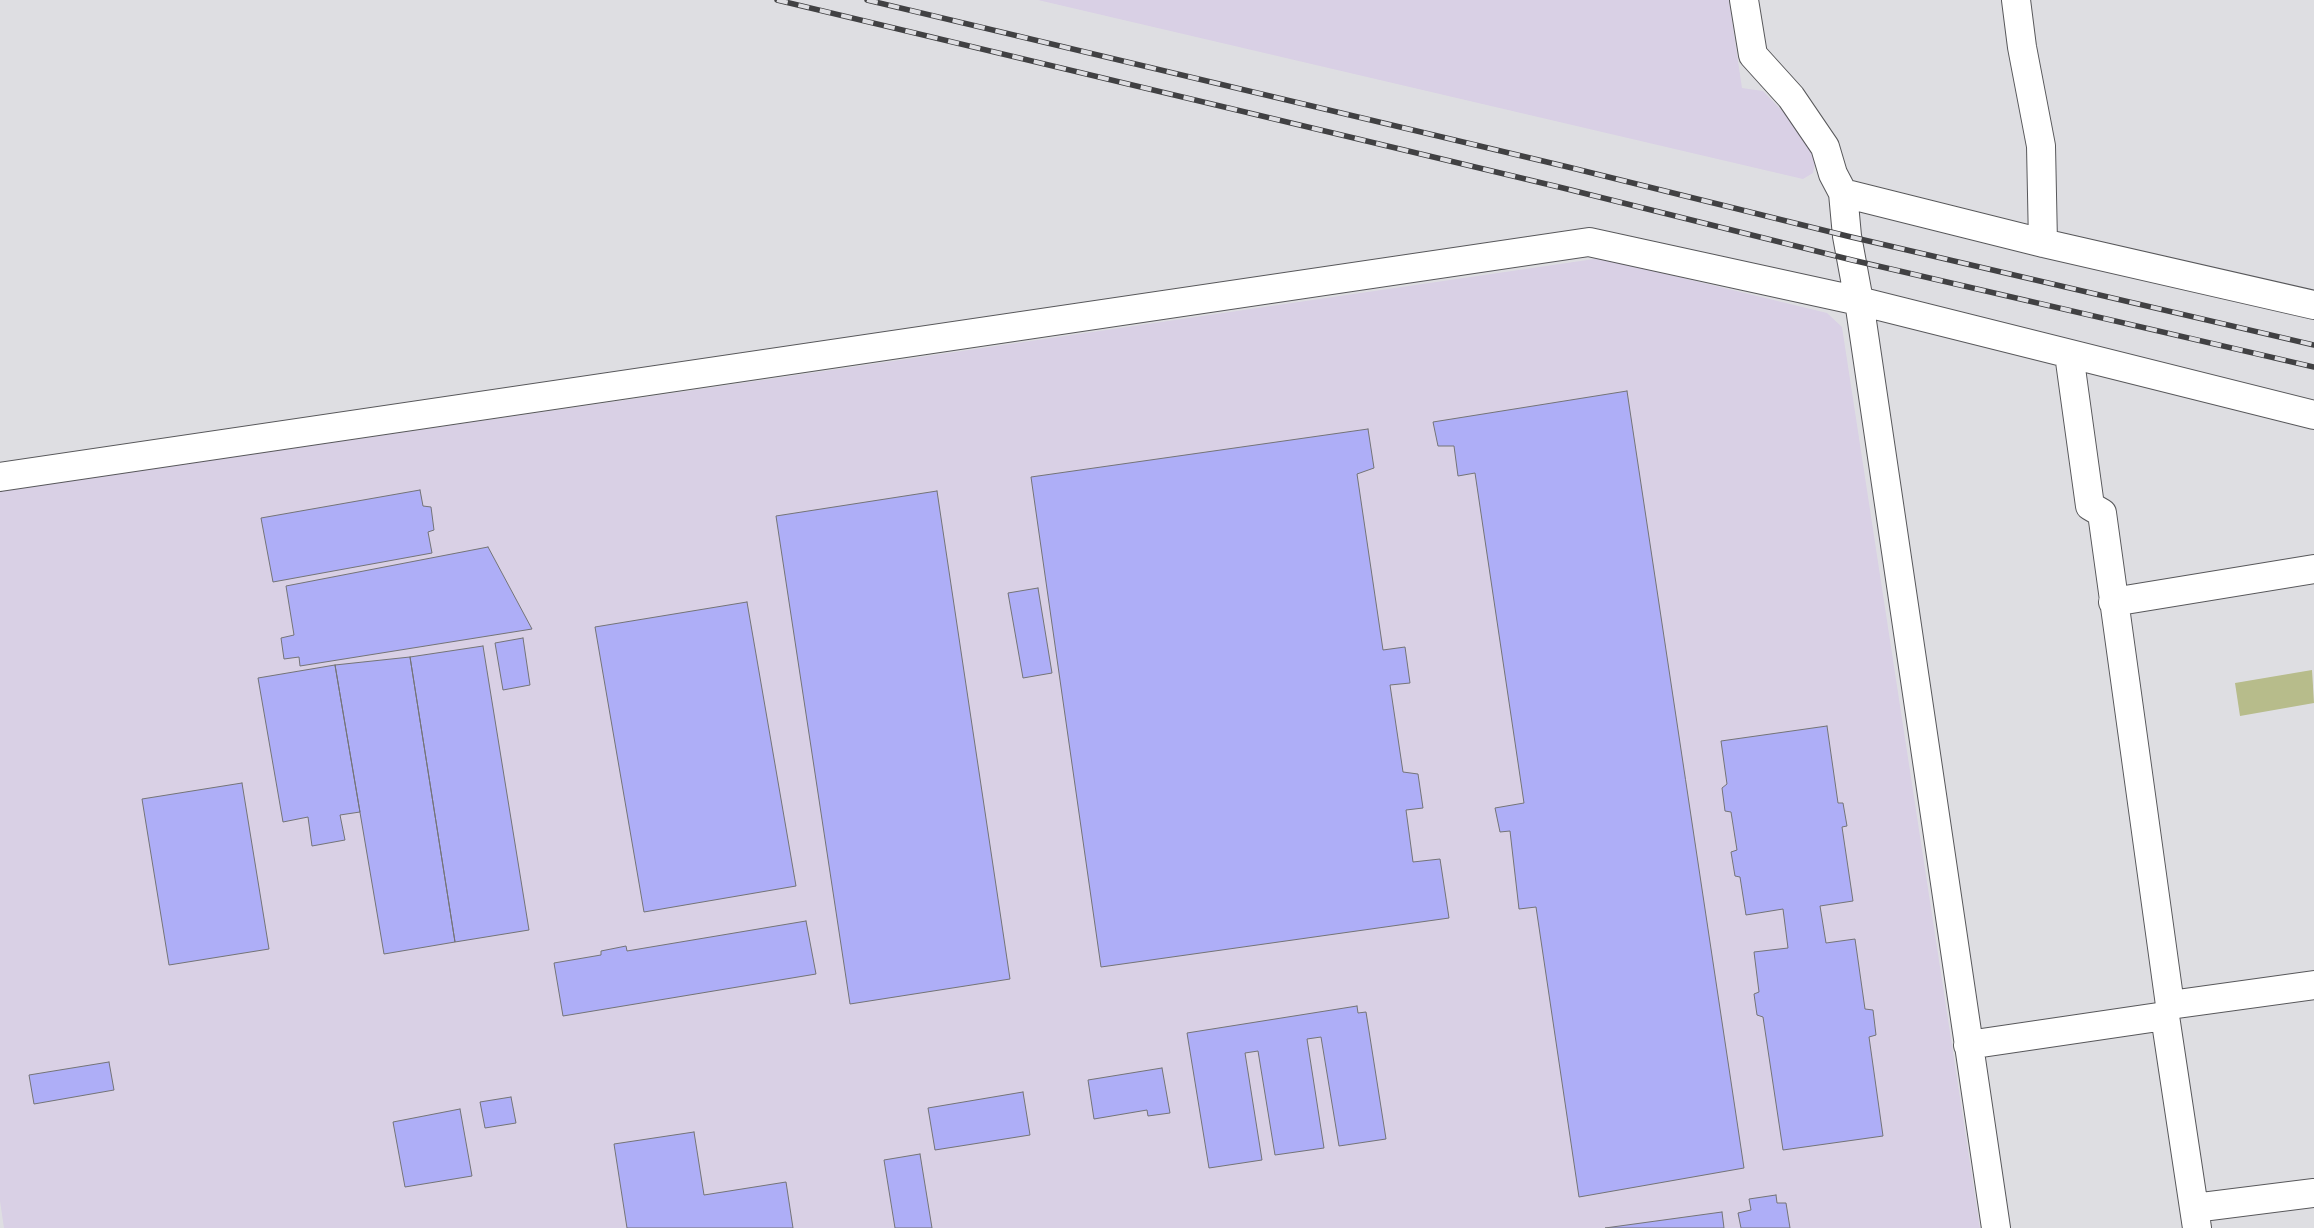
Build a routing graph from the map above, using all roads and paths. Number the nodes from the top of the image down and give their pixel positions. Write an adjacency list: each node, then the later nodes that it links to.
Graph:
1 (1744, 0): 3 (street)
2 (2016, 0): 4 (street)
3 (1843, 193): 4 (street); 5 (street)
4 (2043, 243): 6 (street)
5 (1859, 301): 7 (street); 9 (street); 14 (street)
6 (2314, 305)
7 (2069, 354): 8 (street); 11 (street)
8 (2314, 415)
9 (0, 477)
10 (2314, 569): 11 (street)
11 (2113, 602): 13 (street)
12 (2314, 985): 13 (street)
13 (2168, 1011): 14 (street); 16 (street)
14 (1968, 1045): 17 (street)
15 (2314, 1193): 16 (street)
16 (2196, 1218)
17 (1996, 1228)

